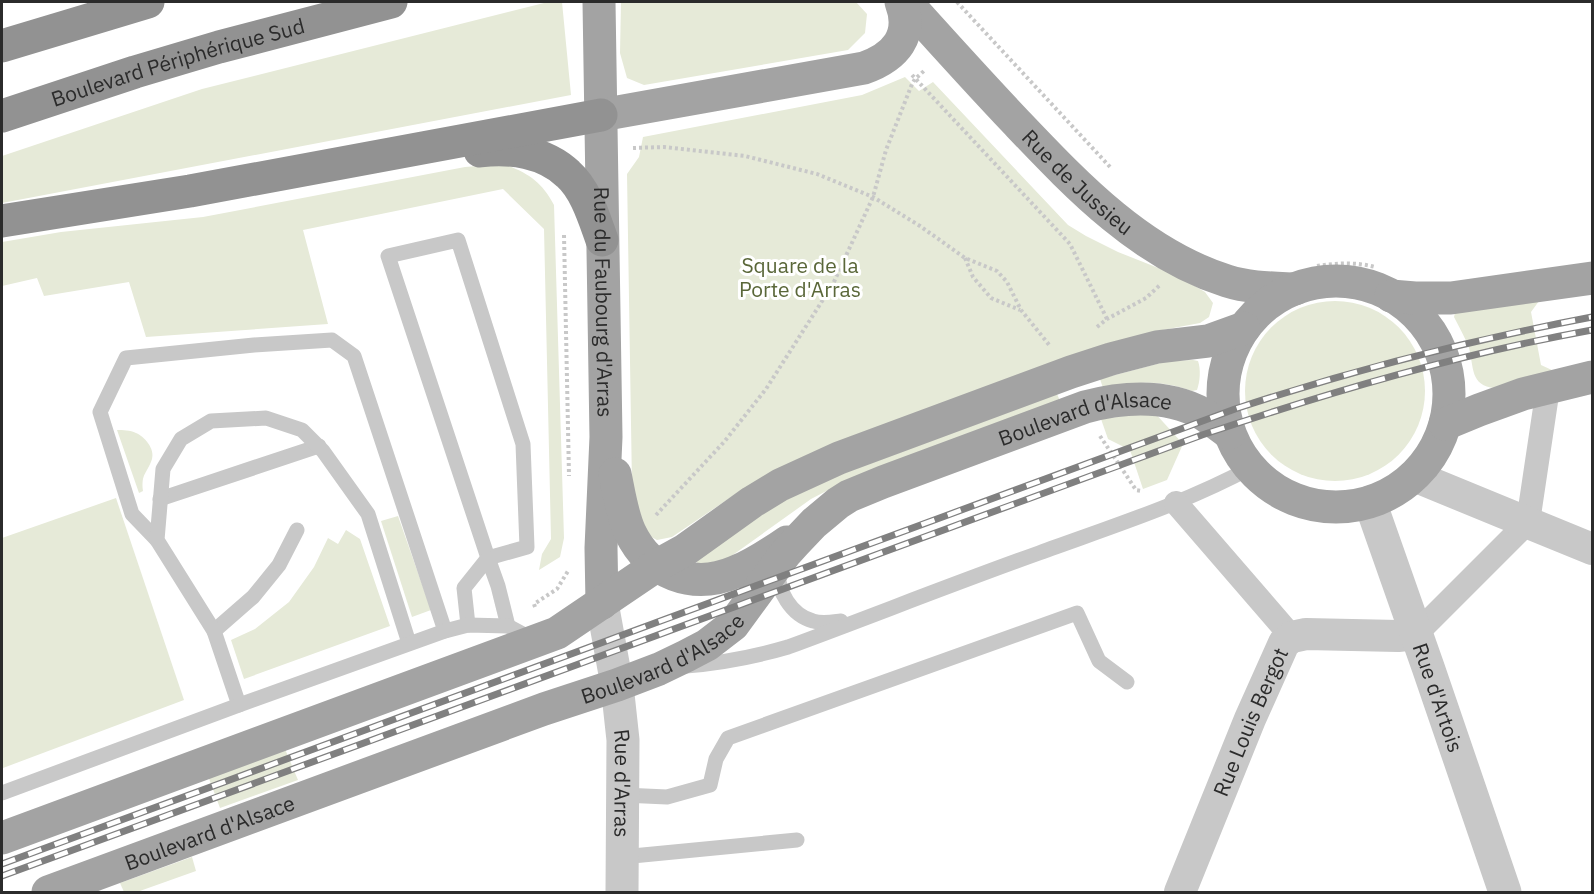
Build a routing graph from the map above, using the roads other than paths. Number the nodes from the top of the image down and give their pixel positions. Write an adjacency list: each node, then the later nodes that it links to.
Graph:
1 (148, 2): 6 (highway)
2 (391, 2): 8 (highway, Boulevard Périphérique Sud)
3 (599, 2): 7 (main road, Rue du Faubourg d'Arras)
4 (901, 2): 7 (main road)
5 (906, 2): 13 (main road, Rue de Jussieu)
6 (2, 46)
7 (601, 115): 9 (highway); 11 (main road, Rue du Faubourg d'Arras)
8 (2, 116)
9 (190, 191): 10 (highway); 11 (highway)
10 (2, 221)
11 (602, 240): 20 (main road, Rue du Faubourg d'Arras)
12 (1593, 278): 14 (main road)
13 (1295, 289): 14 (main road); 15 (main road)
14 (1391, 296): 18 (main road)
15 (1244, 328): 19 (main road); 34 (main road, Boulevard d'Alsace)
16 (1593, 377): 17 (main road)
17 (1548, 388): 18 (main road); 27 (street)
18 (1445, 424): 23 (main road)
19 (1229, 434): 22 (main road); 28 (main road, Boulevard d'Alsace)
20 (606, 437): 34 (main road); 35 (main road, Rue du Faubourg d'Arras)
21 (319, 446): 24 (lane); 24 (lane); 43 (lane)
22 (1250, 468): 25 (main road); 26 (lane)
23 (1414, 476): 25 (main road); 27 (street)
24 (160, 500): 30 (lane)
25 (1370, 502): 41 (street, Rue d'Artois)
26 (1176, 503): 36 (lane); 42 (street)
27 (1528, 522): 31 (street); 41 (street)
28 (814, 523): 33 (main road, Boulevard d'Alsace); 34 (main road)
29 (297, 530): 38 (lane)
30 (157, 540): 38 (lane); 39 (lane)
31 (1593, 549)
32 (488, 558): 32 (lane); 37 (lane); 40 (lane)
33 (778, 562): 36 (lane); 44 (main road, Boulevard d'Alsace)
34 (656, 566): 35 (main road, Boulevard d'Alsace)
35 (602, 603): 40 (main road, Boulevard d'Alsace); 46 (street, Rue d'Arras)
36 (859, 619): 44 (lane)
37 (468, 625): 39 (lane, Boulevard d'Alsace); 40 (lane, Boulevard d'Alsace)
38 (214, 631): 47 (lane)
39 (445, 631): 43 (lane, Boulevard d'Alsace)
40 (522, 634): 50 (main road, Boulevard d'Alsace)
41 (1416, 634): 42 (street, Rue Louis Bergot); 56 (street, Rue d'Artois)
42 (1292, 637): 55 (street, Rue Louis Bergot)
43 (409, 643): 47 (lane, Boulevard d'Alsace)
44 (659, 669): 46 (main road, Boulevard d'Alsace)
45 (1127, 682): 49 (lane)
46 (617, 685): 49 (street, Rue d'Arras); 53 (main road, Boulevard d'Alsace)
47 (238, 705): 48 (lane, Boulevard d'Alsace)
48 (2, 794)
49 (622, 795): 52 (street, Rue d'Arras)
50 (2, 838)
51 (797, 840): 52 (lane)
52 (622, 857): 54 (street, Rue d'Arras)
53 (48, 892)
54 (622, 892)
55 (1180, 892)
56 (1505, 892)

